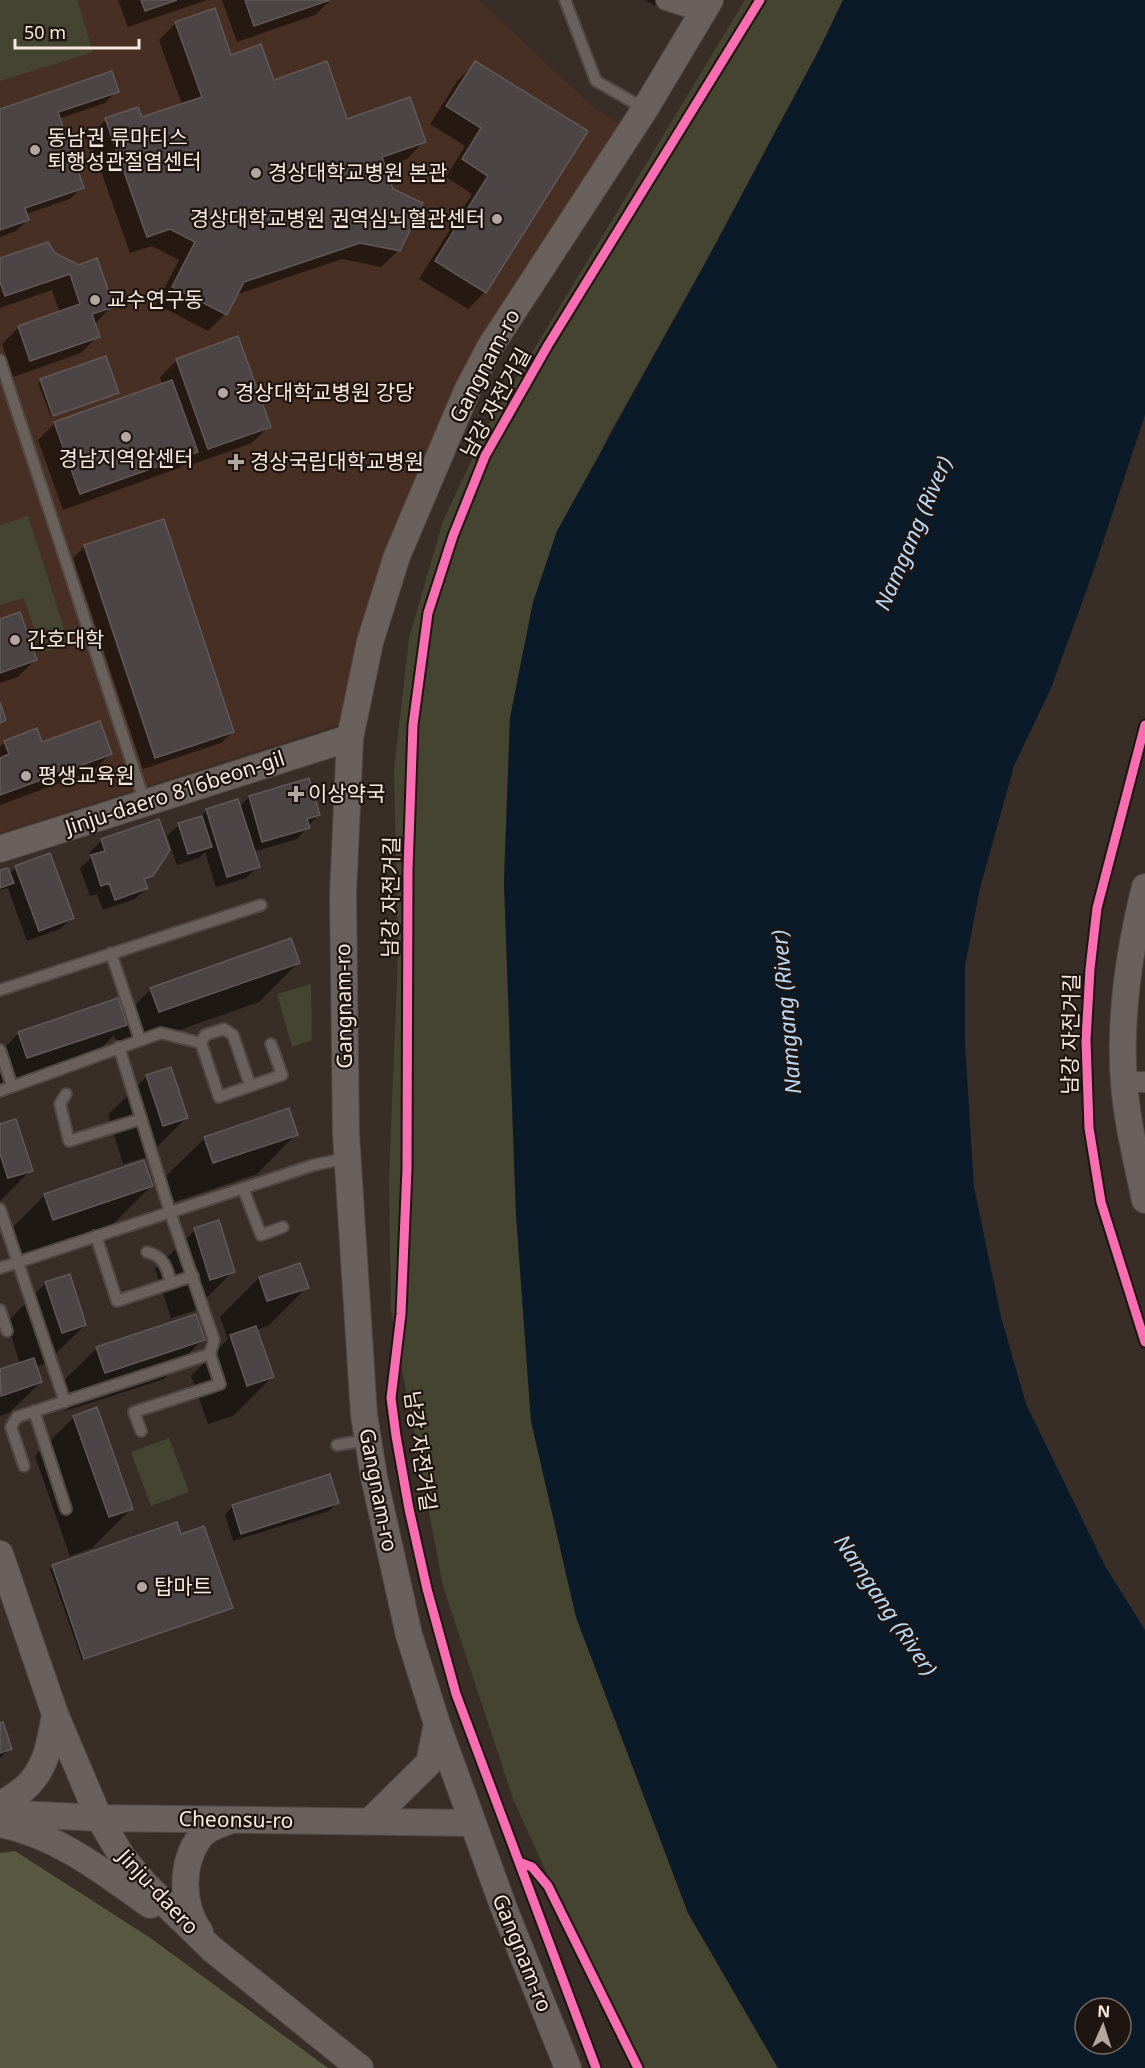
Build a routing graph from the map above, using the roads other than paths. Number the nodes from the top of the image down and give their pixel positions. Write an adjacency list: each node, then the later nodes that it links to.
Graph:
1 (565, 0): 4 (lane)
2 (666, 0): 3 (street)
3 (707, 6): 4 (street, Gangnam-ro)
4 (645, 110): 6 (street, Gangnam-ro)
5 (0, 360): 7 (lane)
6 (350, 738): 7 (street, Jinju-daero 816beon-gil); 25 (street, Gangnam-ro)
7 (145, 803): 8 (street, Jinju-daero 816beon-gil)
8 (0, 849)
9 (1145, 887): 11 (street)
10 (261, 905): 12 (lane)
11 (1138, 948): 19 (street)
12 (111, 953): 13 (lane); 14 (lane)
13 (0, 990)
14 (140, 1040): 15 (lane); 17 (lane)
15 (201, 1043): 20 (lane); 20 (lane)
16 (272, 1044): 20 (lane)
17 (119, 1047): 21 (lane); 24 (lane)
18 (0, 1050): 21 (lane)
19 (1134, 1082): 27 (street)
20 (250, 1085)
21 (12, 1086): 22 (lane)
22 (0, 1091)
23 (66, 1094): 24 (lane)
24 (141, 1119): 29 (lane)
25 (347, 1158): 26 (lane); 43 (street, Gangnam-ro)
26 (243, 1188): 29 (lane); 30 (lane)
27 (1145, 1200)
28 (0, 1209): 33 (lane)
29 (170, 1212): 31 (lane); 35 (lane)
30 (283, 1227)
31 (96, 1236): 33 (lane); 36 (lane)
32 (147, 1252): 36 (lane)
33 (18, 1262): 34 (lane); 40 (lane)
34 (0, 1268)
35 (193, 1276): 36 (lane); 39 (lane)
36 (171, 1283)
37 (0, 1310): 38 (lane)
38 (7, 1331)
39 (210, 1354): 40 (lane); 42 (lane)
40 (65, 1401): 41 (lane)
41 (34, 1411): 45 (lane); 46 (lane)
42 (141, 1431)
43 (368, 1440): 44 (lane); 49 (street, Gangnam-ro)
44 (337, 1445)
45 (24, 1466)
46 (66, 1509)
47 (0, 1554): 48 (street, Jinju-daero)
48 (55, 1714): 50 (street); 52 (street, Jinju-daero)
49 (437, 1724): 54 (street); 55 (street, Gangnam-ro)
50 (0, 1803)
51 (0, 1813): 52 (street, Cheonsu-ro)
52 (99, 1818): 53 (street, Cheonsu-ro); 57 (street, Jinju-daero)
53 (235, 1819): 54 (street, Cheonsu-ro); 57 (street)
54 (369, 1822): 55 (street, Cheonsu-ro)
55 (473, 1823): 59 (street, Gangnam-ro)
56 (0, 1824): 57 (street)
57 (212, 1949): 58 (street, Jinju-daero)
58 (360, 2068)
59 (568, 2068)

